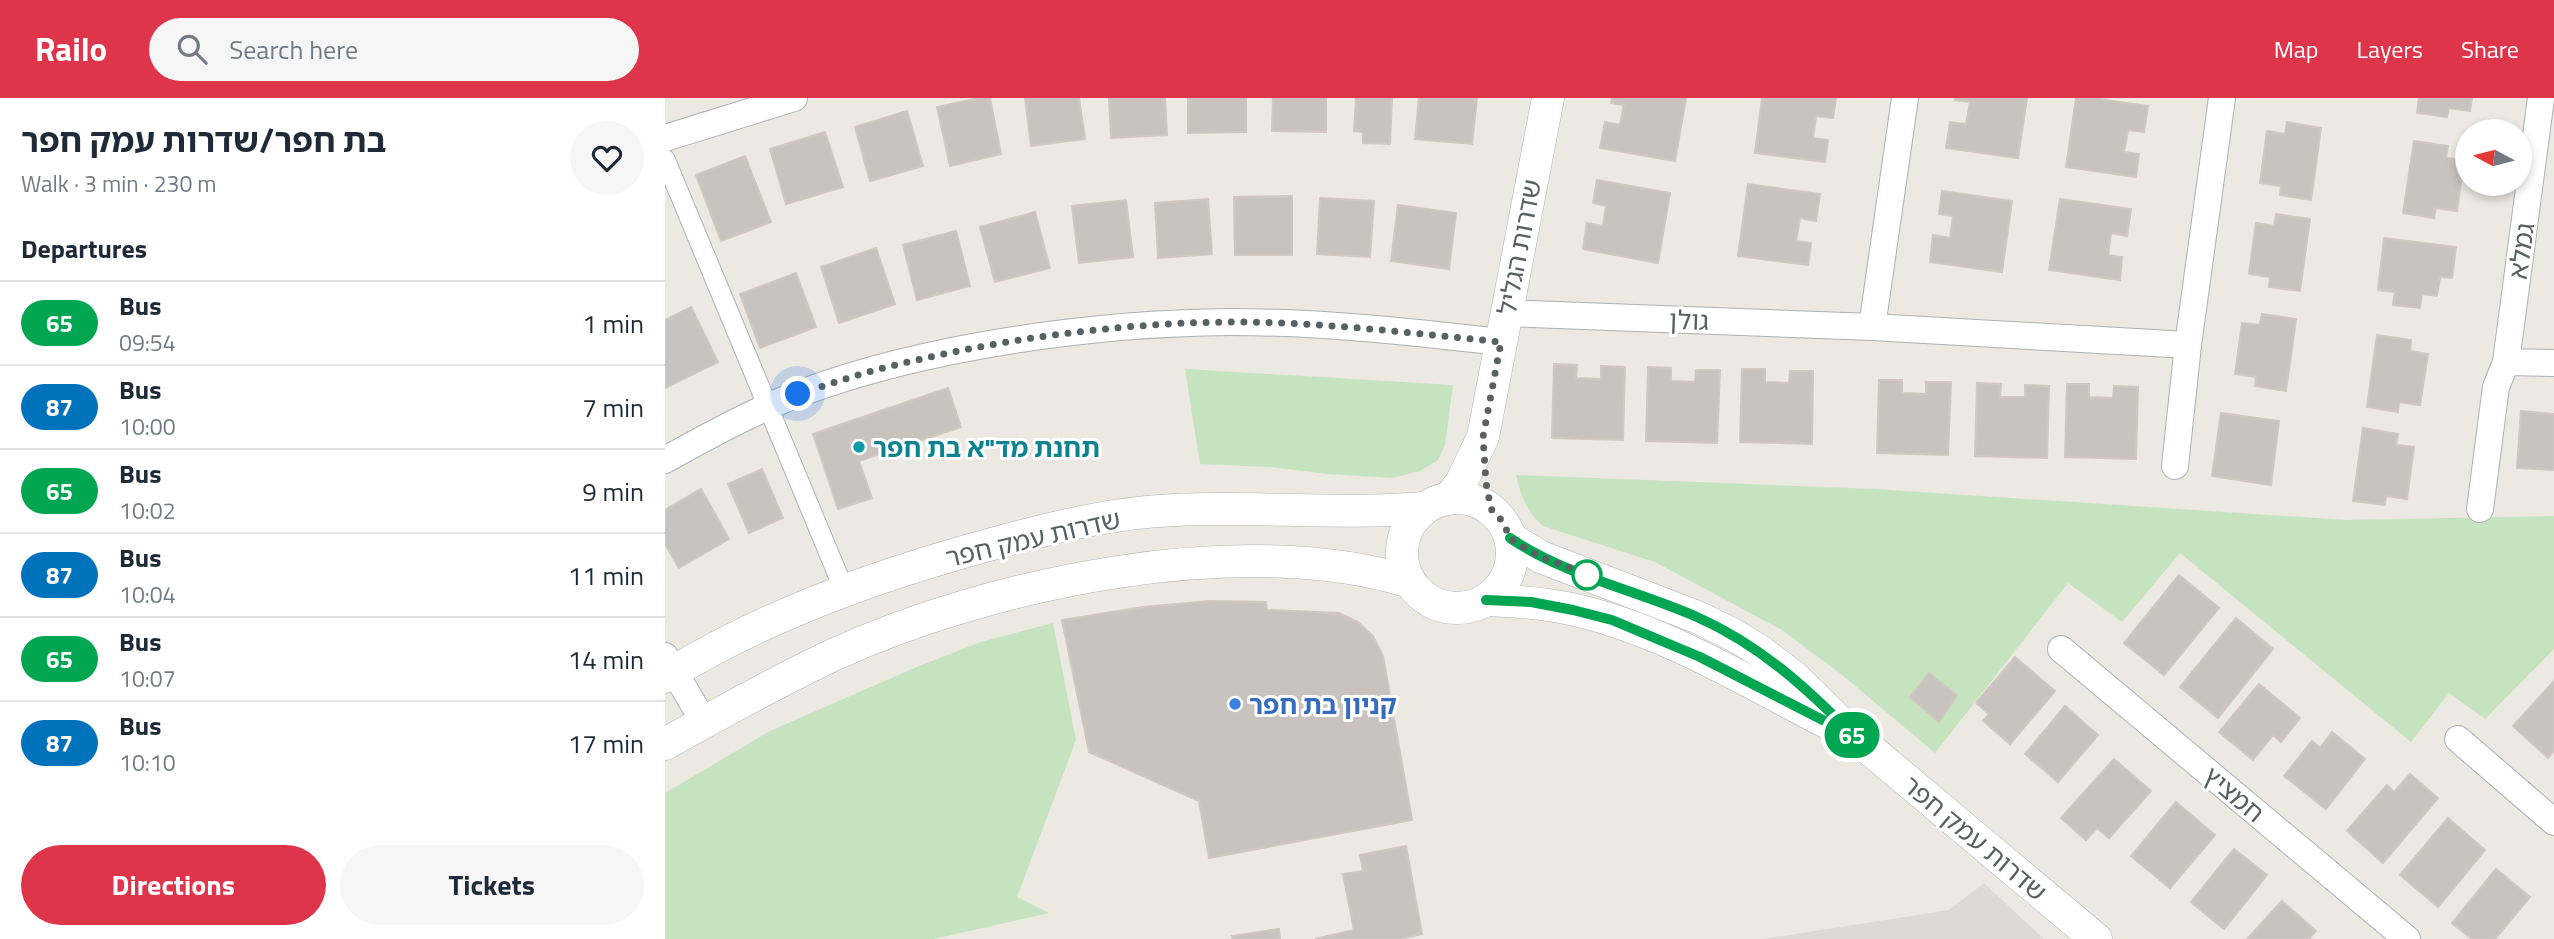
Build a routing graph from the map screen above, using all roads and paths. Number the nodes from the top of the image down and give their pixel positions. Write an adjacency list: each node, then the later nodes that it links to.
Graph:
1 (793, 98): 6 (street)
2 (1548, 98): 8 (street, שדרות הגליל)
3 (1905, 98): 9 (street)
4 (2222, 98): 10 (street)
5 (2541, 98): 11 (street, גמלא)
6 (665, 138)
7 (665, 159): 13 (street)
8 (1504, 327): 9 (street, גולן); 13 (street, גולן); 14 (street, שדרות הגליל)
9 (1872, 327): 10 (street, גולן)
10 (2188, 345): 16 (street)
11 (2505, 362): 12 (street); 19 (street, גמלא)
12 (2554, 363)
13 (769, 408): 15 (street, גולן); 22 (street)
14 (1483, 437): 17 (street, שדרות הגליל); 18 (street, שדרות הגליל)
15 (665, 460)
16 (2175, 466)
17 (1436, 504): 18 (street); 21 (street); 22 (street, שדרות עמק חפר)
18 (1491, 509): 20 (street)
19 (2480, 509)
20 (1510, 538): 23 (street); 27 (street, שדרות עמק חפר)
21 (1410, 582): 23 (street); 26 (street, שדרות עמק חפר)
22 (845, 592): 25 (street, שדרות עמק חפר)
23 (1486, 600): 27 (street, שדרות עמק חפר)
24 (2061, 649): 32 (street, חמציץ)
25 (668, 668): 26 (street)
26 (704, 722): 29 (street, שדרות עמק חפר)
27 (1854, 736): 31 (street, שדרות עמק חפר)
28 (2458, 739): 30 (street)
29 (665, 744)
30 (2554, 822)
31 (2096, 939)
32 (2407, 939)

